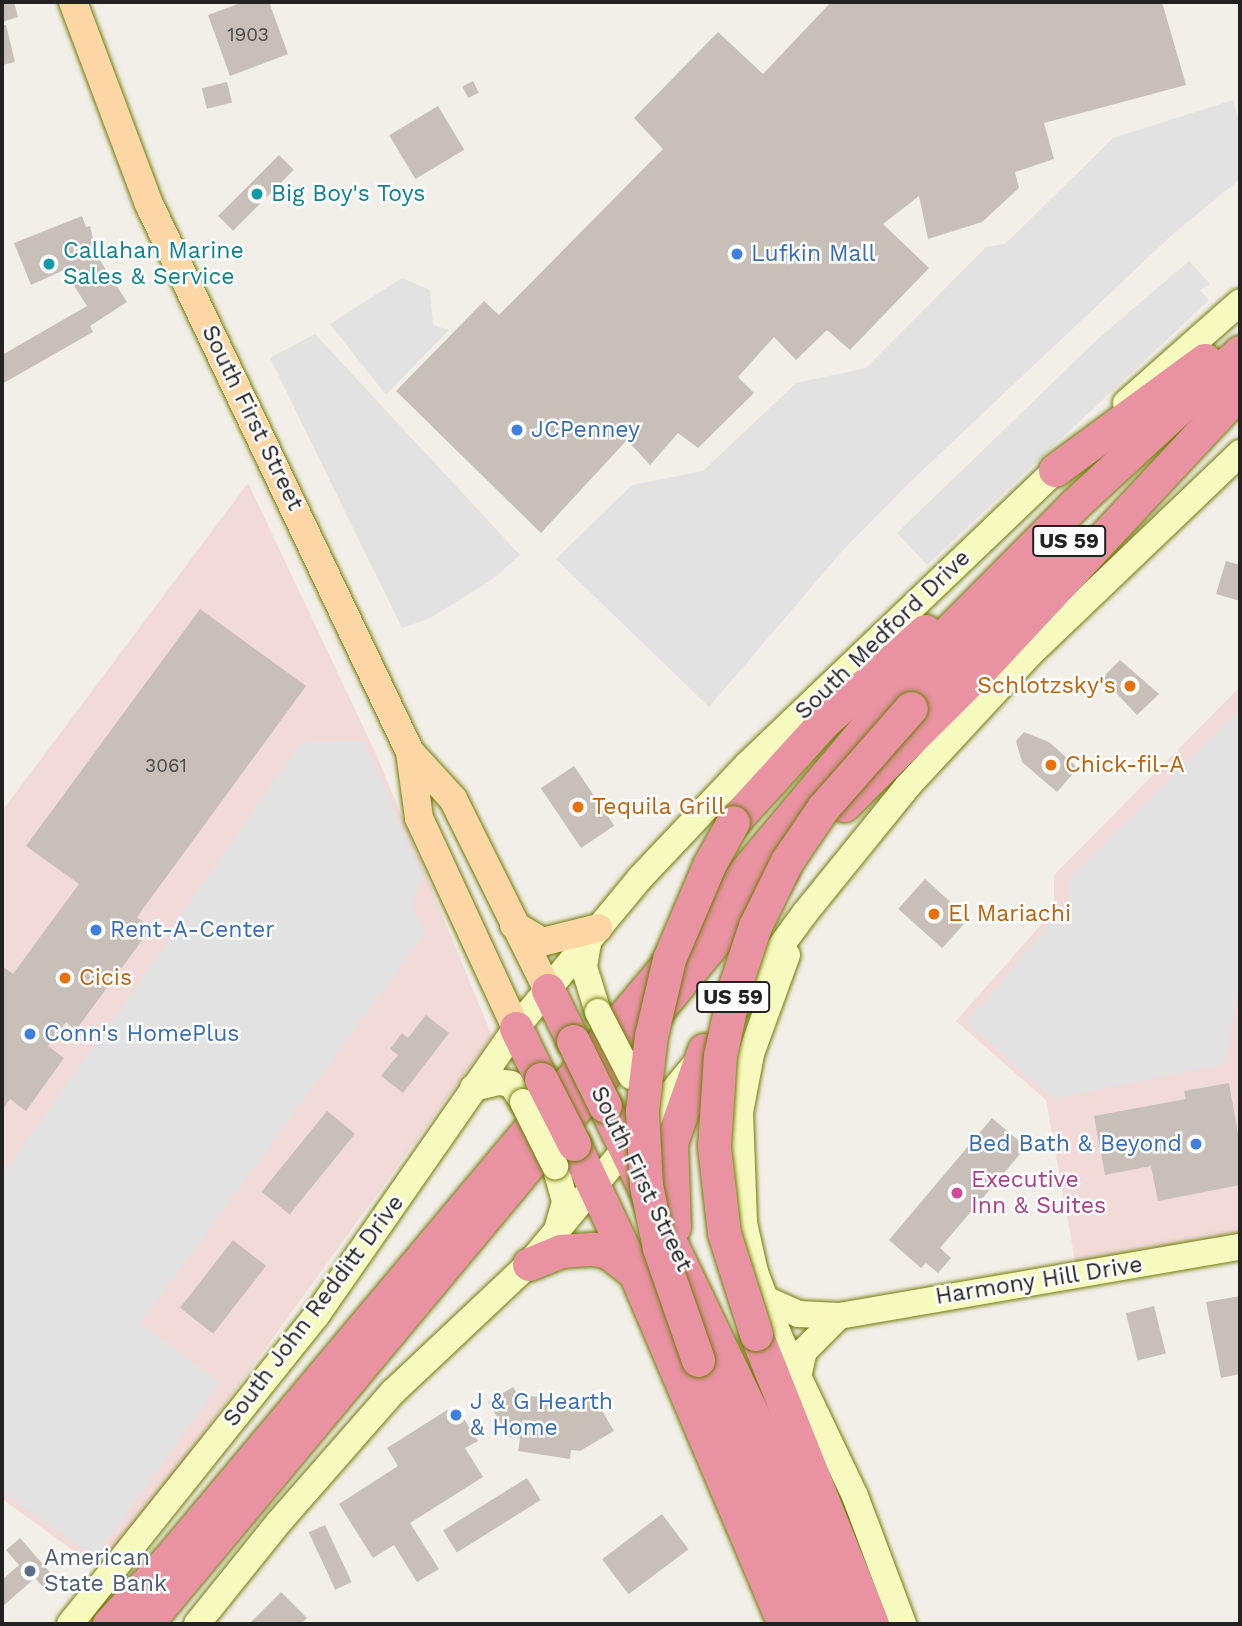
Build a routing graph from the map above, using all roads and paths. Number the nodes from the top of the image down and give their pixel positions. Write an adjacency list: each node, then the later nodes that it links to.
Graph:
1 (72, 2): 9 (main road, South First Street)
2 (1240, 302): 7 (main road, South Medford Drive)
3 (1240, 338): 7 (highway)
4 (1240, 352): 8 (highway, US 59)
5 (1240, 389): 32 (highway); 37 (highway, US 59, bridge)
6 (1240, 453): 10 (main road)
7 (1055, 470): 12 (main road, South Medford Drive)
8 (1074, 505): 31 (highway); 35 (highway, US 59, bridge)
9 (410, 752): 11 (main road, South First Street); 14 (main road, South First Street)
10 (805, 913): 15 (main road); 27 (main road)
11 (514, 925): 12 (main road); 13 (main road, South First Street)
12 (593, 933): 13 (main road, South Medford Drive); 18 (main road, bridge)
13 (548, 990): 14 (main road, South John Redditt Drive); 19 (highway, South First Street, bridge)
14 (516, 1028): 16 (main road, South John Redditt Drive); 17 (highway, South First Street)
15 (704, 1050): 18 (main road); 24 (highway)
16 (473, 1088): 17 (main road); 30 (main road, South John Redditt Drive)
17 (532, 1091): 20 (highway, South First Street, bridge)
18 (666, 1100): 19 (main road)
19 (627, 1149): 21 (main road); 24 (highway, South First Street)
20 (565, 1155): 21 (highway, South First Street); 22 (main road)
21 (596, 1187): 22 (main road); 26 (highway, South First Street)
22 (556, 1231): 25 (main road)
23 (1240, 1247): 28 (main road, Harmony Hill Drive)
24 (680, 1260): 36 (highway, South First Street)
25 (529, 1264): 26 (highway); 33 (main road)
26 (635, 1273): 34 (highway, South First Street)
27 (765, 1299): 28 (main road, Harmony Hill Drive); 29 (main road)
28 (839, 1316): 29 (main road)
29 (798, 1377): 38 (main road)
30 (71, 1624)
31 (109, 1624)
32 (146, 1624)
33 (197, 1624)
34 (784, 1624)
35 (815, 1624)
36 (839, 1624)
37 (872, 1624)
38 (903, 1624)

